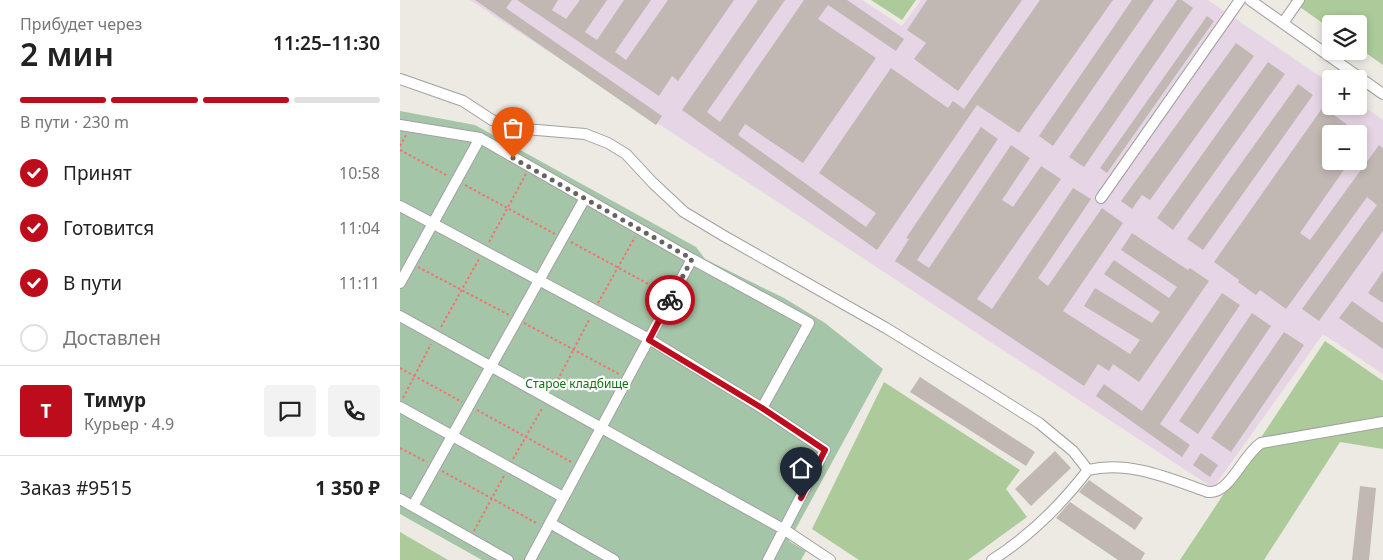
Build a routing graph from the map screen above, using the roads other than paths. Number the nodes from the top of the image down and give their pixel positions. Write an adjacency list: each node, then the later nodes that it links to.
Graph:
1 (1240, 0): 12 (street)
2 (1250, 0): 4 (street)
3 (1299, 0): 4 (street)
4 (1283, 23): 5 (street)
5 (1345, 70)
6 (400, 79): 26 (street)
7 (1367, 85): 8 (street)
8 (1383, 94)
9 (400, 125): 10 (street)
10 (480, 138): 11 (street); 14 (street)
11 (585, 198): 15 (street); 16 (street)
12 (1101, 198)
13 (400, 206): 14 (street)
14 (432, 224): 16 (street); 17 (street)
15 (692, 259): 19 (street); 22 (street)
16 (538, 281): 19 (street); 20 (street)
17 (400, 283)
18 (400, 316): 20 (street)
19 (649, 340): 22 (street); 24 (street)
20 (491, 367): 24 (street); 25 (street)
21 (400, 407): 25 (street)
22 (762, 408): 31 (street)
23 (1383, 422): 26 (street)
24 (601, 427): 27 (street); 31 (street)
25 (452, 435): 27 (street); 29 (street)
26 (1088, 470): 37 (street)
27 (563, 497): 30 (street)
28 (400, 499): 29 (street)
29 (413, 506): 32 (street)
30 (548, 526): 33 (street); 34 (street)
31 (784, 530): 35 (street); 36 (street)
32 (508, 560)
33 (530, 560)
34 (614, 560)
35 (768, 560)
36 (830, 560)
37 (992, 560)

